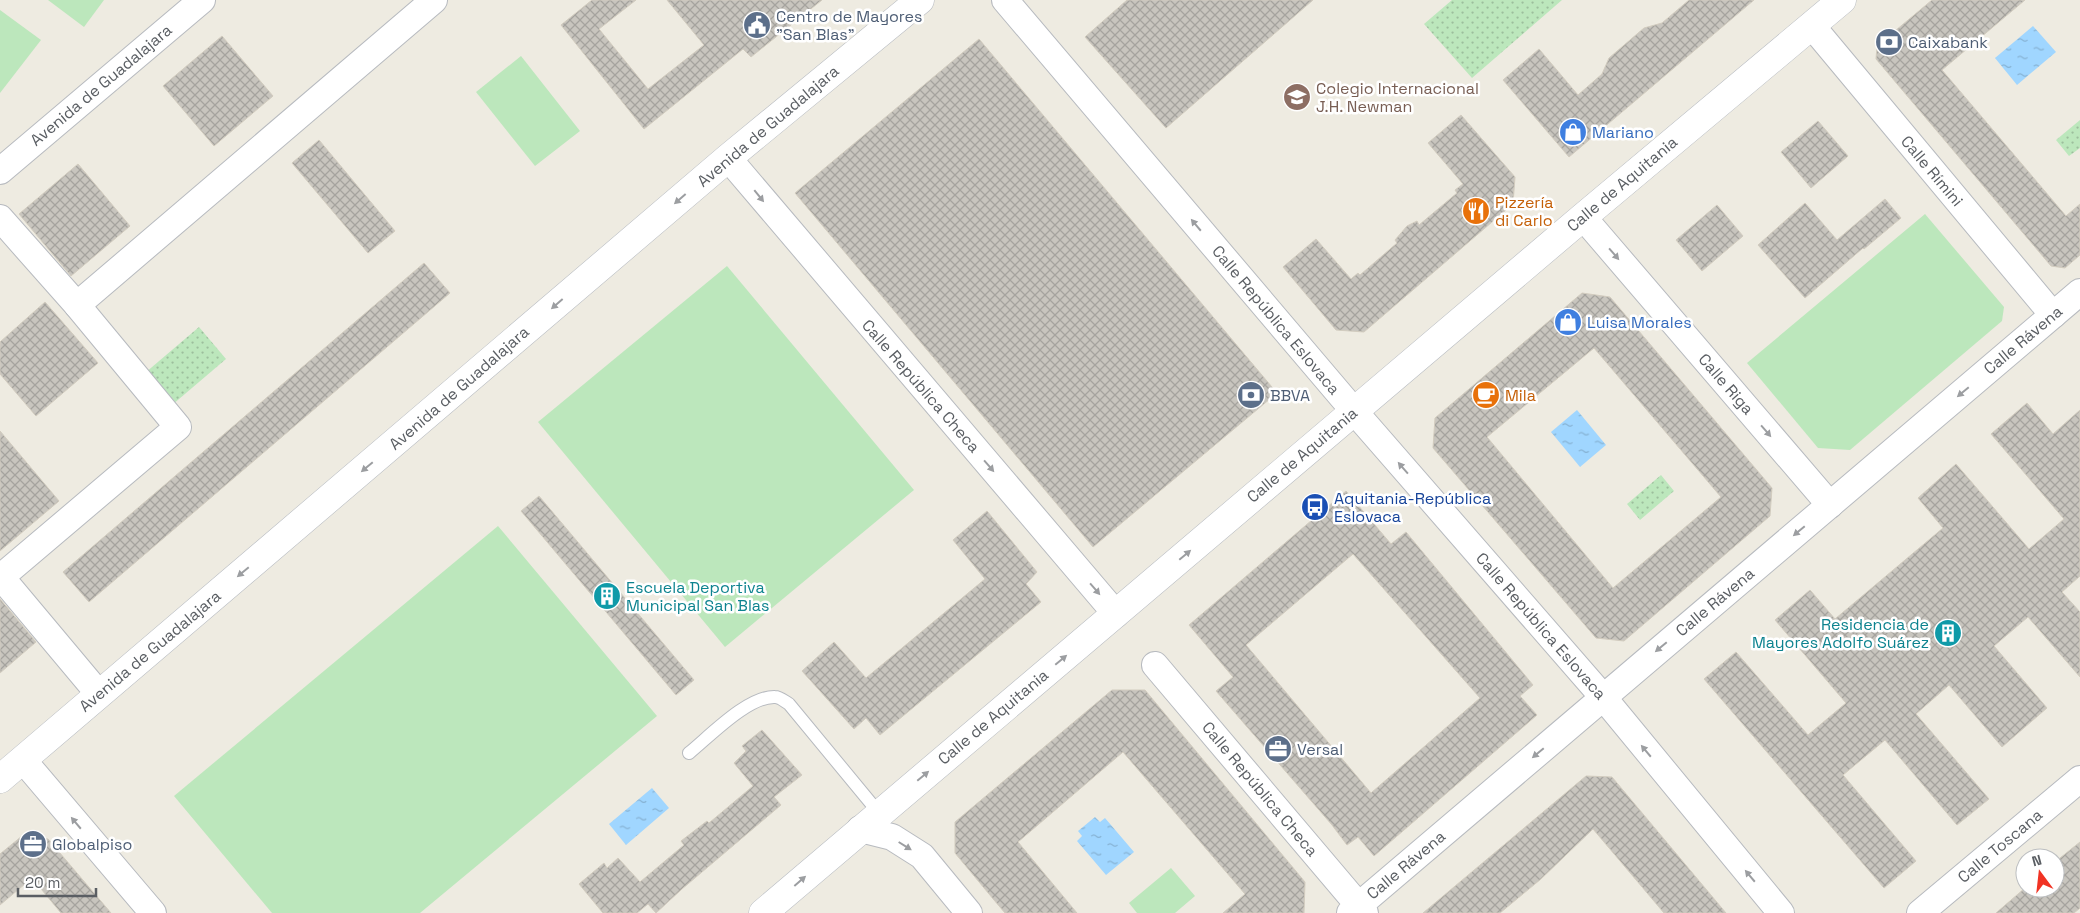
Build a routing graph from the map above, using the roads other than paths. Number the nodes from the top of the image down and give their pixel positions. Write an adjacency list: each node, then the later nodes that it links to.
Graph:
1 (202, 0): 8 (street, Avenida de Guadalajara)
2 (434, 0): 12 (street)
3 (920, 0): 7 (street, Avenida de Guadalajara)
4 (1005, 0): 14 (street, Calle República Eslovaca, one-way to 4)
5 (1842, 0): 6 (street, Calle de Aquitania)
6 (1812, 26): 9 (street, Calle de Aquitania); 13 (street, Calle Rímini)
7 (728, 158): 17 (street, Calle República Checa, one-way to 17); 19 (street, Avenida de Guadalajara, one-way to 19)
8 (0, 171)
9 (1583, 217): 14 (street, Calle de Aquitania); 15 (street, Calle Riga, one-way to 15)
10 (0, 218): 12 (street)
11 (2080, 292): 13 (street, Calle Rávena)
12 (77, 306): 16 (street)
13 (2053, 315): 15 (street, Calle Rávena, one-way to 15)
14 (1354, 411): 17 (street, Calle de Aquitania, one-way to 14); 20 (street, Calle República Eslovaca, one-way to 14)
15 (1830, 505): 20 (street, Calle Rávena, one-way to 20)
16 (1, 576): 19 (street)
17 (1116, 614): 25 (street, Calle de Aquitania, one-way to 17)
18 (1155, 665): 26 (street, Calle República Checa)
19 (99, 694): 22 (street, Avenida de Guadalajara)
20 (1603, 697): 26 (street, Calle Rávena, one-way to 26); 30 (street, Calle República Eslovaca, one-way to 20)
21 (689, 753): 25 (lane)
22 (23, 760): 23 (street, Avenida de Guadalajara); 27 (street, one-way to 22)
23 (0, 779)
24 (2080, 779): 31 (street, Calle Toscana)
25 (870, 821): 28 (street, Calle de Aquitania, one-way to 25); 29 (street, one-way to 29)
26 (1358, 910)
27 (153, 913)
28 (763, 913)
29 (969, 913)
30 (1781, 913)
31 (1920, 913)

